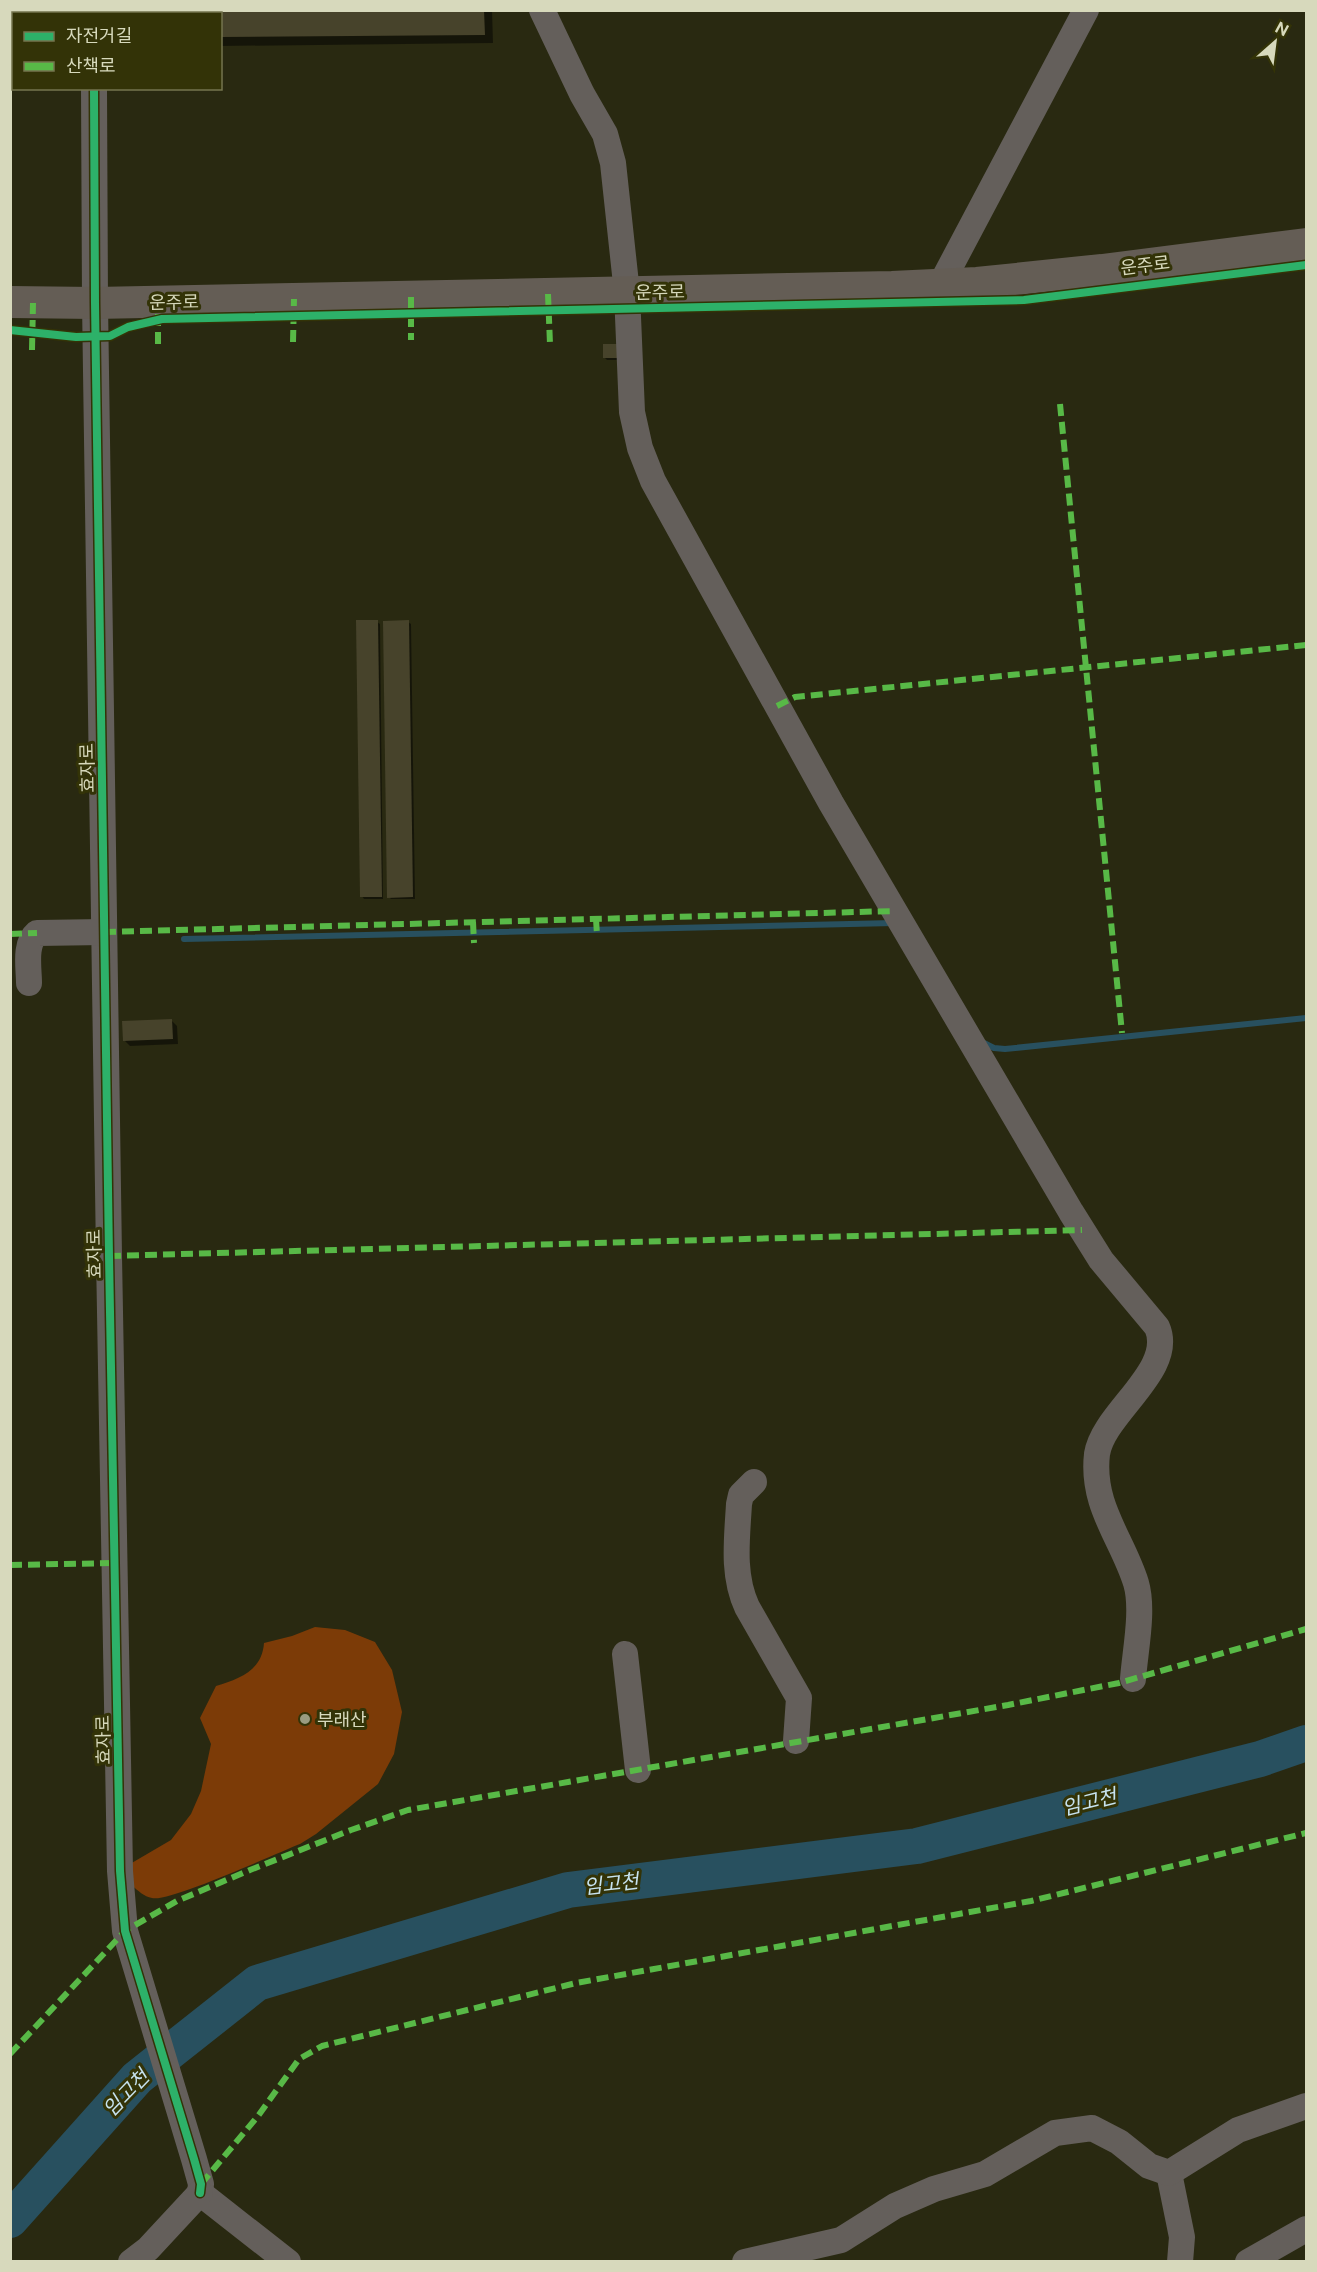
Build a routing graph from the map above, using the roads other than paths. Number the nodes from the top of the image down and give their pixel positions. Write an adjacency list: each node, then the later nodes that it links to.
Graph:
1 (542, 10): 6 (street)
2 (1086, 10): 5 (street)
3 (94, 90): 8 (street, 효자로)
4 (1306, 244): 5 (main road, 운주로)
5 (941, 284): 6 (main road, 운주로)
6 (627, 293): 8 (main road, 운주로); 13 (street)
7 (10, 302): 8 (main road, 운주로)
8 (95, 303): 9 (street, 효자로)
9 (104, 932): 10 (street); 18 (street, 효자로)
10 (29, 983)
11 (754, 1482): 14 (street)
12 (625, 1654): 15 (street)
13 (1133, 1679)
14 (796, 1741)
15 (638, 1770)
16 (1306, 2106): 17 (street)
17 (1169, 2173): 22 (street); 23 (street)
18 (200, 2193): 20 (street); 21 (street)
19 (1306, 2229): 24 (street)
20 (131, 2262)
21 (288, 2262)
22 (745, 2262)
23 (1180, 2262)
24 (1248, 2262)

